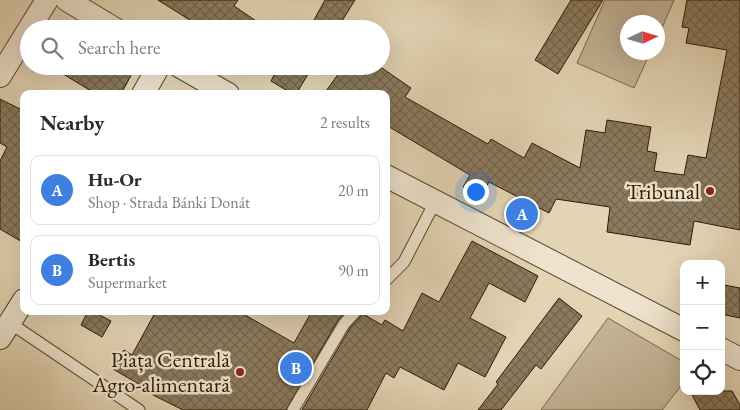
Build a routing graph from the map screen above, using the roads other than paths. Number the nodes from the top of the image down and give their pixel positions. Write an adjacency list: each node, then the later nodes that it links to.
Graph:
1 (47, 0): 3 (street)
2 (67, 0): 4 (street)
3 (35, 20)
4 (100, 20)
5 (20, 44): 8 (street)
6 (154, 75): 9 (street)
7 (195, 75): 10 (street)
8 (0, 76)
9 (145, 90)
10 (221, 90)
11 (390, 178): 12 (street)
12 (435, 202): 13 (lane); 16 (street)
13 (390, 276)
14 (20, 307): 17 (street)
15 (352, 315): 21 (lane)
16 (680, 328)
17 (5, 331): 20 (lane)
18 (723, 350): 19 (street)
19 (740, 358)
20 (139, 410)
21 (293, 410)

